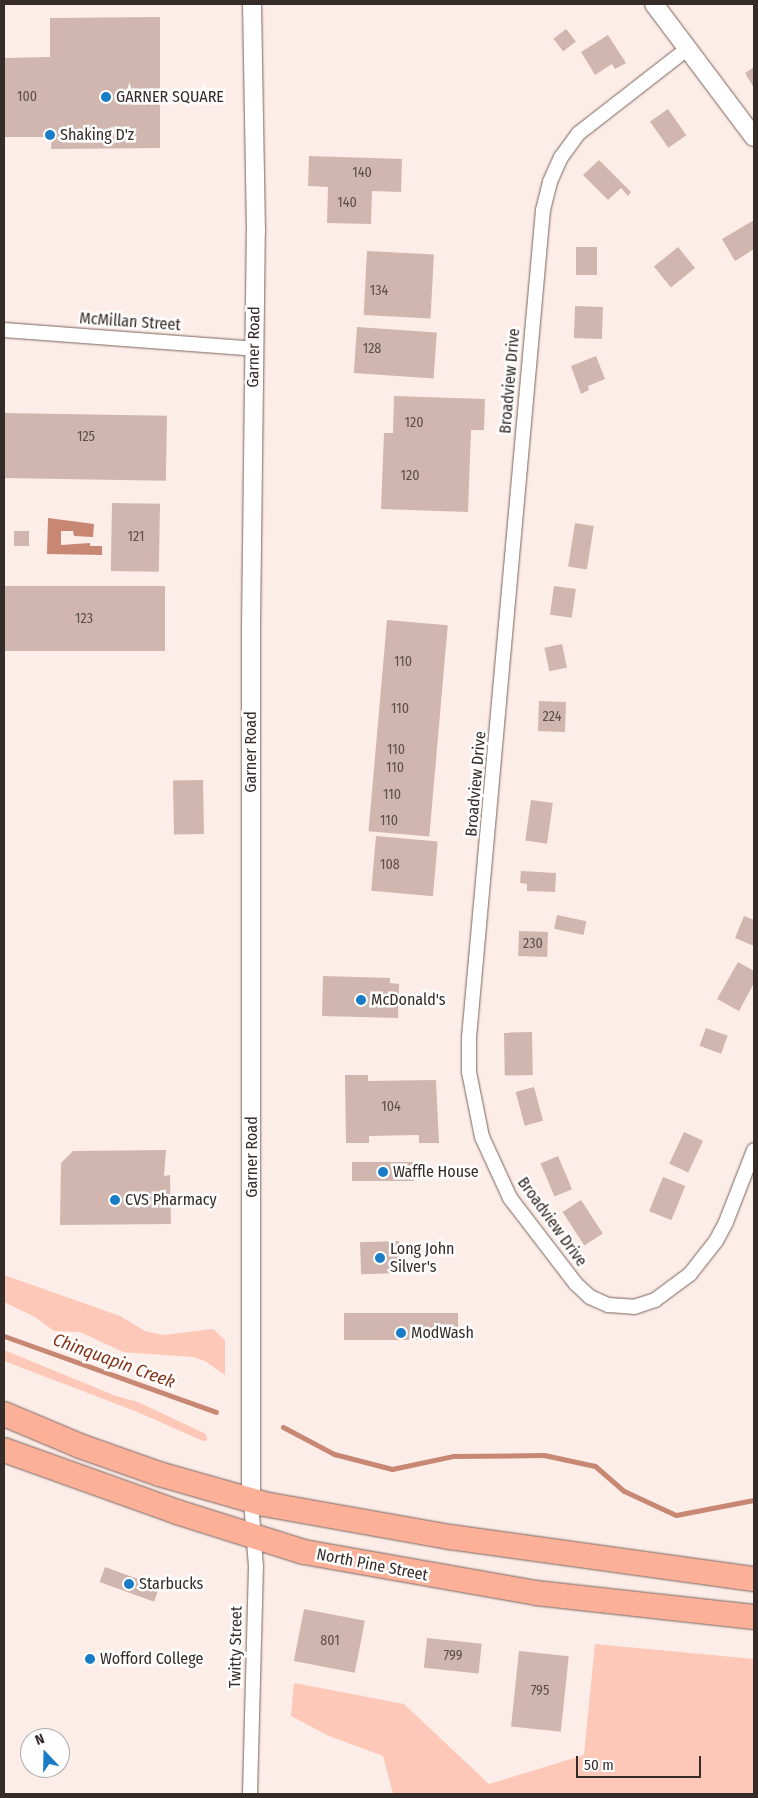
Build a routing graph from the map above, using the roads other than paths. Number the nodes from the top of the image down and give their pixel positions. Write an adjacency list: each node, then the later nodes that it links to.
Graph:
1 (252, 4): 6 (street, Garner Road)
2 (654, 4): 3 (street)
3 (687, 49): 4 (street); 7 (street, Broadview Drive)
4 (754, 137)
5 (4, 330): 6 (street, McMillan Street)
6 (254, 349): 10 (street, Garner Road)
7 (754, 1150)
8 (4, 1414): 10 (highway)
9 (4, 1450): 11 (highway, North Pine Street)
10 (251, 1501): 11 (street, Twitty Street); 12 (highway)
11 (253, 1536): 13 (highway, North Pine Street); 14 (street, Twitty Street)
12 (754, 1579)
13 (754, 1617)
14 (250, 1794)

